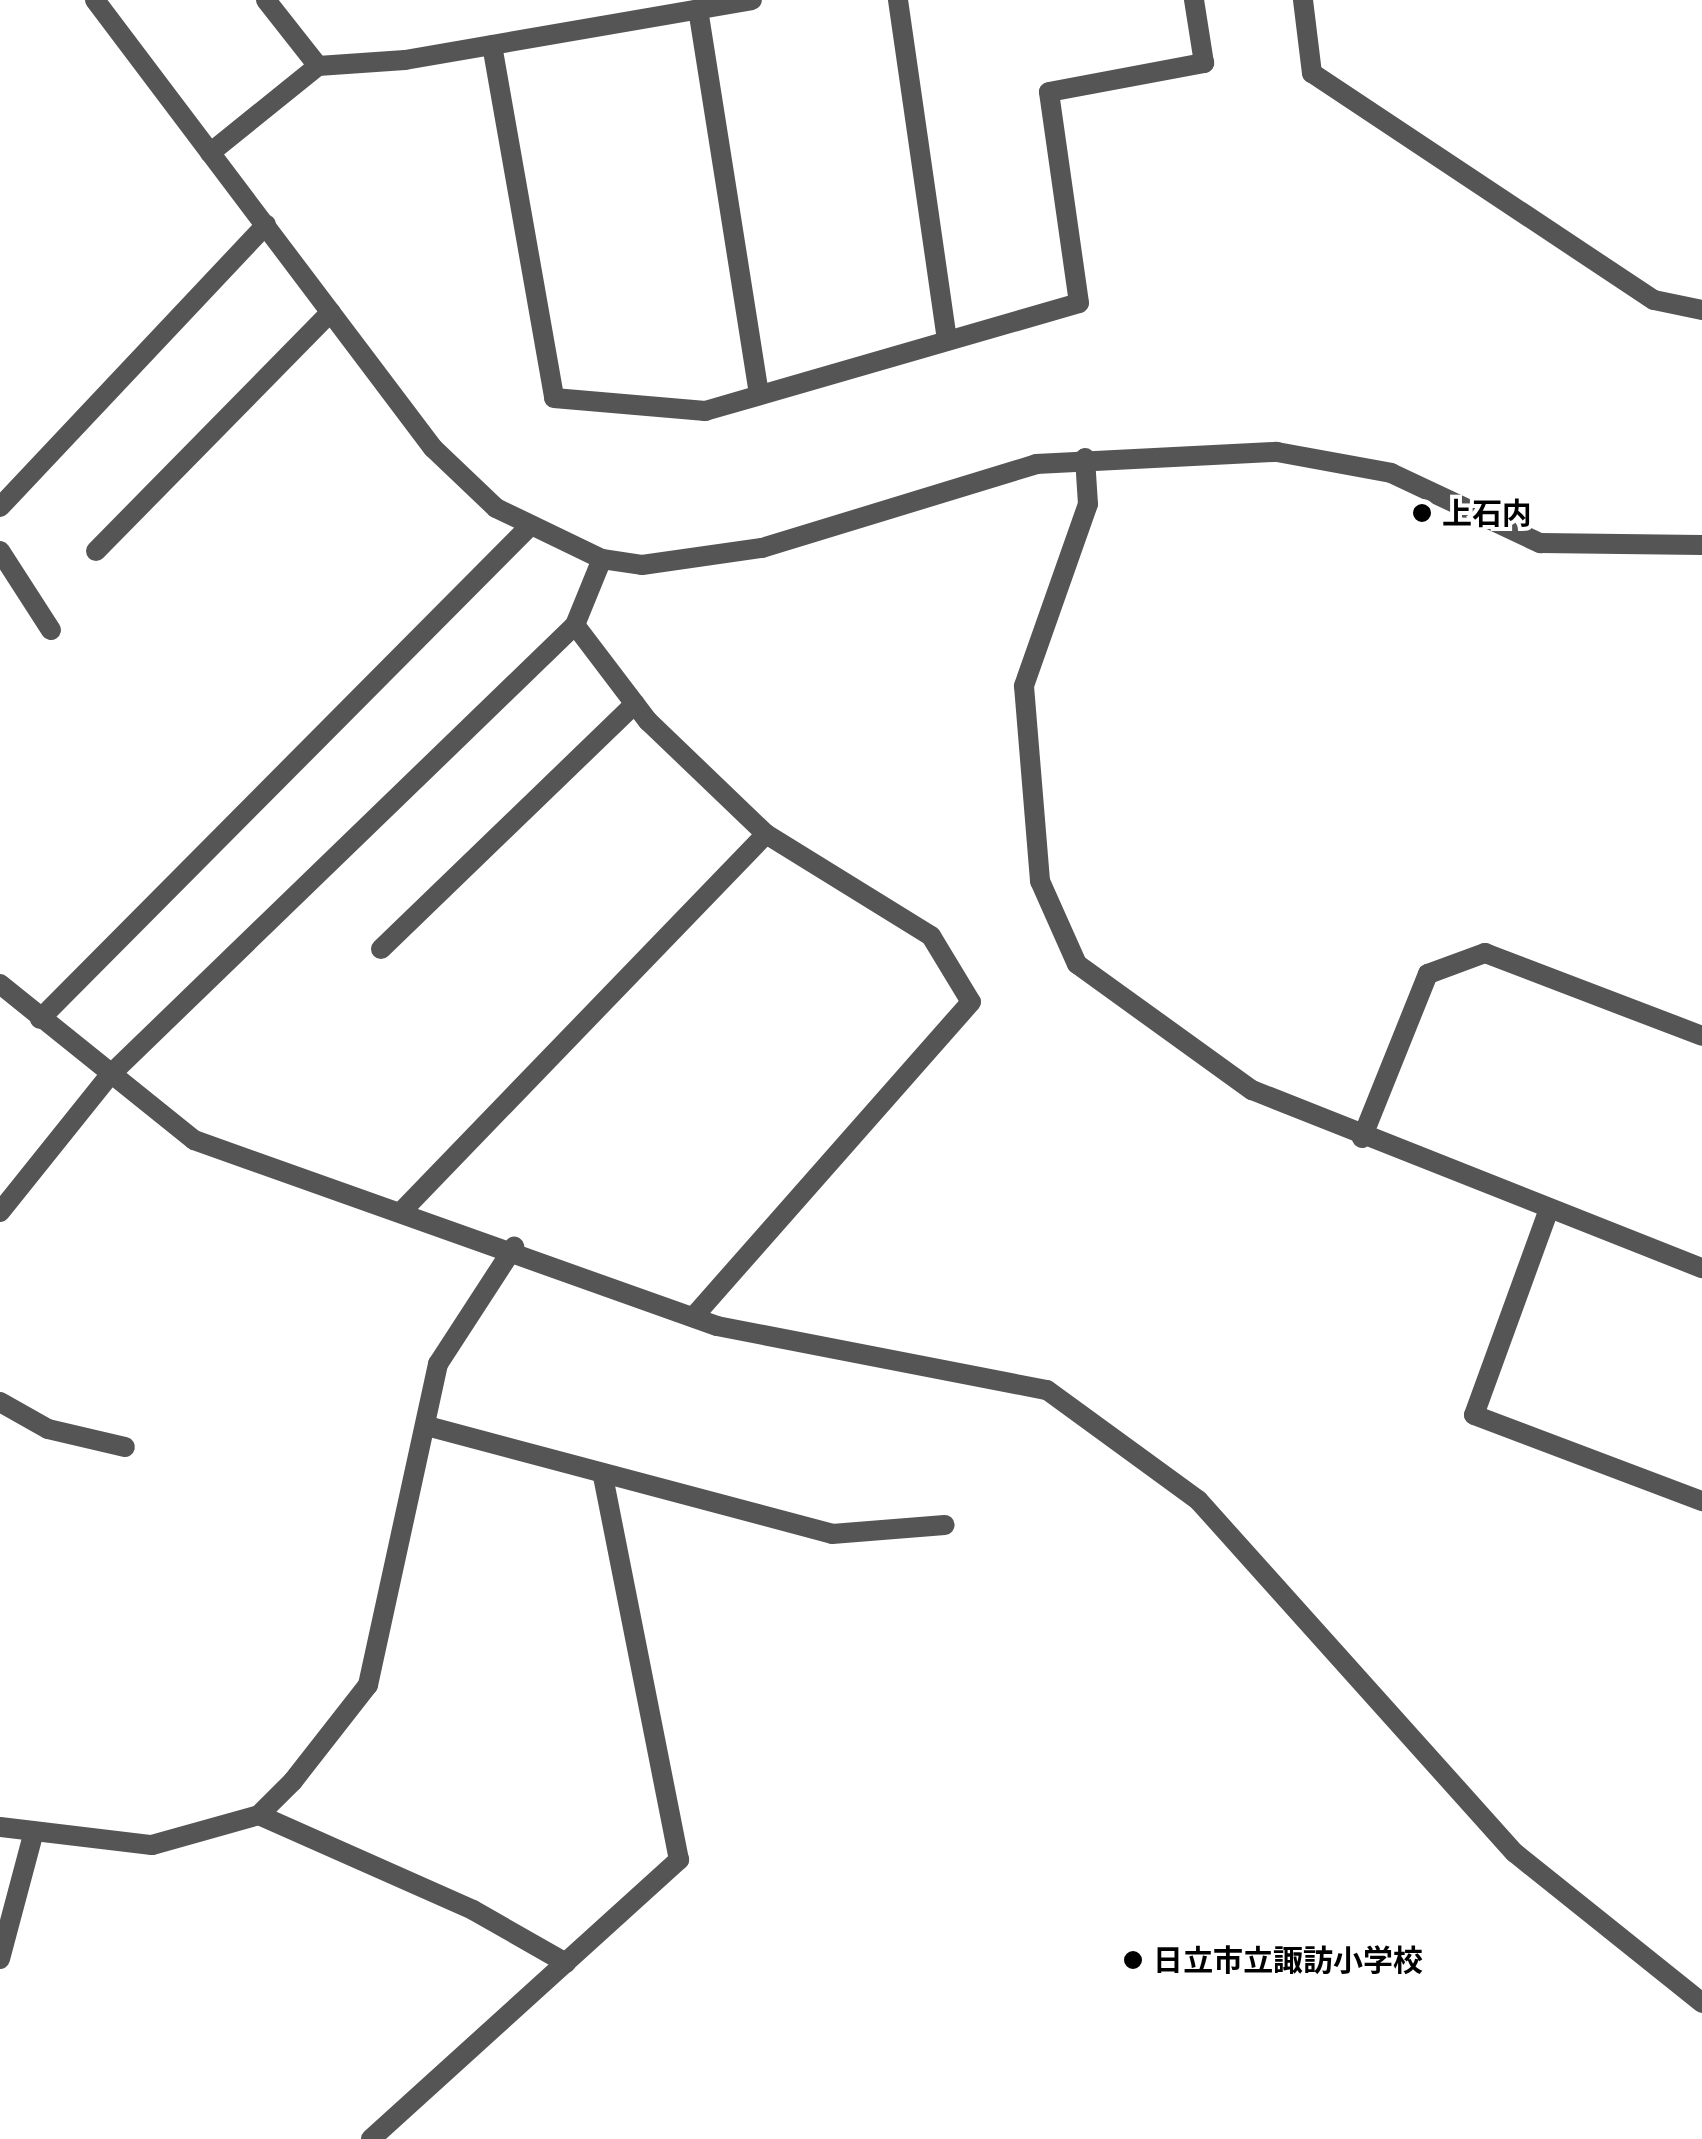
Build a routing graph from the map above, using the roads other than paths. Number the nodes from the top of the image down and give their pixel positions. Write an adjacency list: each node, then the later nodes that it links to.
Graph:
1 (95, 0): 10 (street)
2 (266, 0): 9 (street)
3 (752, 0): 7 (street)
4 (898, 0): 14 (street)
5 (1194, 0): 14 (street)
6 (1302, 0): 12 (street)
7 (698, 9): 8 (street); 15 (street)
8 (492, 45): 9 (street); 15 (street)
9 (318, 66): 10 (street)
10 (210, 153): 11 (street)
11 (266, 225): 13 (street); 17 (street)
12 (1702, 310)
13 (332, 312): 18 (street); 21 (street)
14 (946, 335): 15 (street)
15 (759, 394)
16 (1085, 458): 19 (street); 22 (street); 32 (street)
17 (0, 507)
18 (528, 528): 22 (street); 29 (street)
19 (1702, 545)
20 (0, 551): 24 (street)
21 (96, 551)
22 (602, 560): 23 (street)
23 (576, 625): 25 (street); 31 (street)
24 (51, 630)
25 (635, 704): 26 (street); 27 (street)
26 (766, 834): 33 (street); 38 (street)
27 (381, 950)
28 (0, 984): 29 (street)
29 (40, 1019): 31 (street)
30 (1702, 1036): 32 (street)
31 (110, 1076): 33 (street); 35 (street)
32 (1362, 1138): 34 (street)
33 (404, 1209): 36 (street)
34 (1548, 1209): 37 (street); 43 (street)
35 (0, 1212)
36 (514, 1247): 38 (street); 40 (street)
37 (1702, 1268)
38 (692, 1317): 50 (street)
39 (0, 1402): 41 (street)
40 (427, 1426): 42 (street); 45 (street)
41 (125, 1448)
42 (603, 1476): 44 (street); 49 (street)
43 (1702, 1501)
44 (944, 1525)
45 (260, 1815): 47 (street); 49 (street)
46 (0, 1827): 47 (street)
47 (34, 1831): 48 (street)
48 (0, 1959)
49 (566, 1963): 51 (street)
50 (1702, 2003)
51 (372, 2139)

